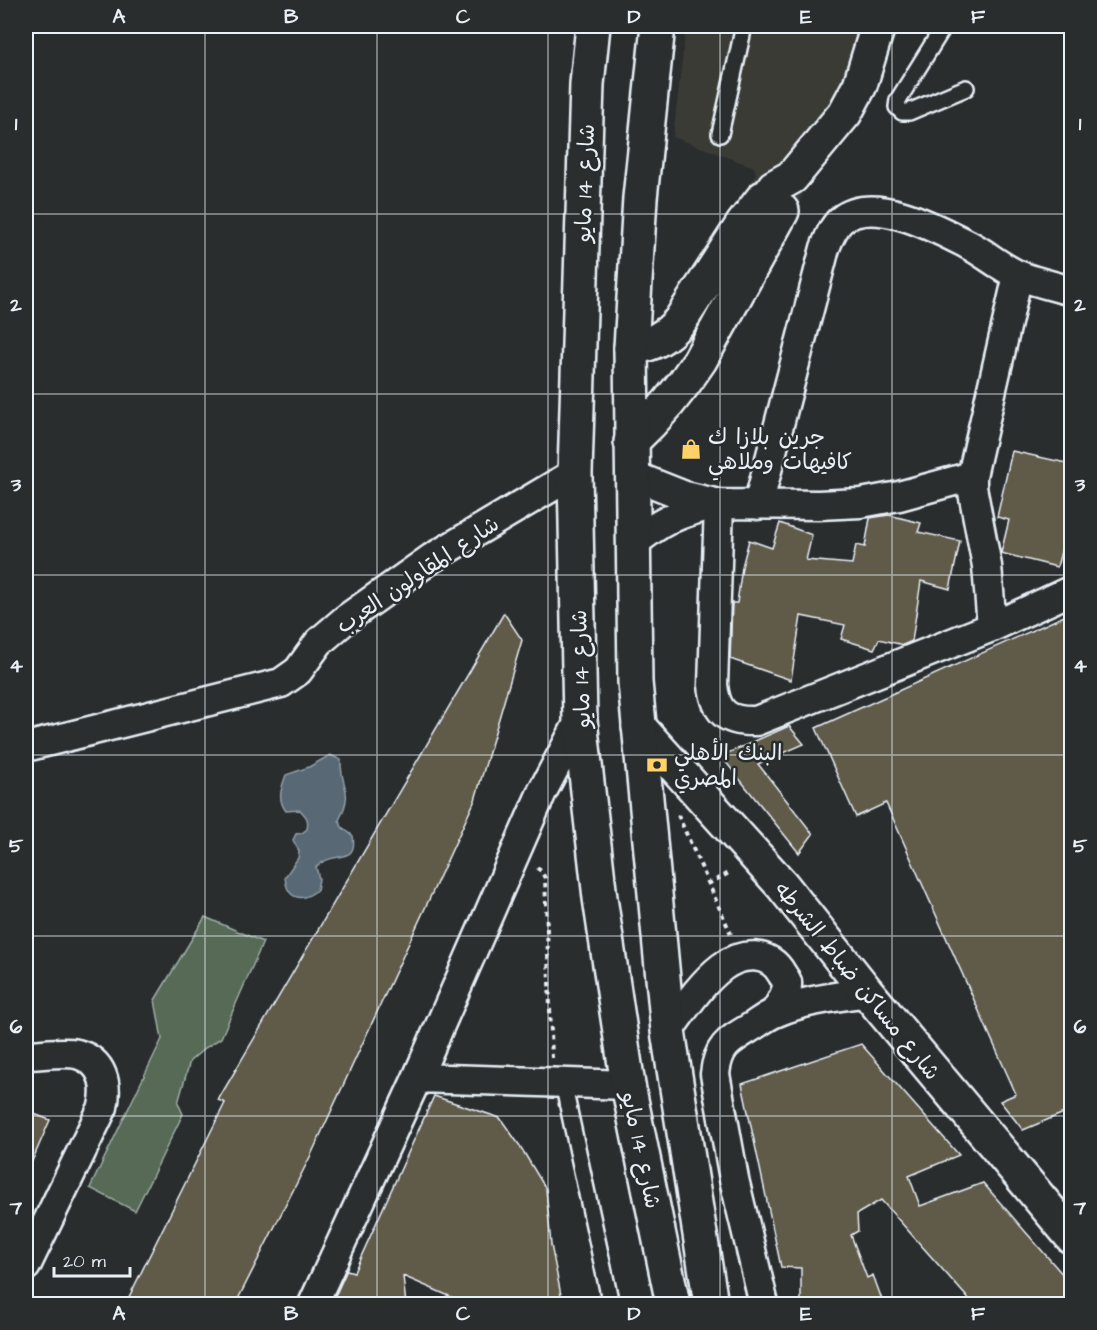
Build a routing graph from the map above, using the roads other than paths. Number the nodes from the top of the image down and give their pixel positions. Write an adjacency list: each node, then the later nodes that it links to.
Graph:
1 (593, 26): 13 (main road, شارع 14 مايو)
2 (658, 26): 11 (main road, شارع 14 مايو)
3 (744, 26): 7 (lane)
4 (878, 26): 8 (main road)
5 (938, 27): 6 (lane)
6 (966, 88)
7 (720, 134)
8 (780, 194): 11 (main road); 12 (main road)
9 (1018, 275): 10 (street); 15 (street); 17 (street)
10 (1071, 291)
11 (631, 348): 12 (main road, شارع 14 مايو)
12 (631, 442): 14 (main road, شارع 14 مايو)
13 (575, 473): 21 (main road, شارع 14 مايو); 23 (street, شارع المقاولون العرب)
14 (632, 475): 16 (street); 18 (main road, شارع 14 مايو)
15 (972, 476): 17 (street); 20 (street)
16 (719, 504): 17 (street); 18 (street); 20 (street)
17 (758, 505)
18 (632, 545): 22 (main road, شارع 14 مايو)
19 (1071, 590): 20 (street)
20 (992, 627)
21 (580, 720): 28 (street); 30 (main road, شارع 14 مايو)
22 (639, 727): 24 (main road, شارع مساكن ضباط الشرطه); 26 (main road, شارع 14 مايو)
23 (26, 747)
24 (867, 992): 25 (street); 31 (main road, شارع مساكن ضباط الشرطه)
25 (775, 1012): 26 (street); 37 (street)
26 (668, 1031): 36 (main road, شارع 14 مايو)
27 (26, 1055): 32 (street)
28 (417, 1078): 29 (street); 33 (street)
29 (558, 1083): 30 (street); 34 (lane)
30 (628, 1085): 35 (main road, شارع 14 مايو)
31 (1071, 1237)
32 (26, 1266)
33 (313, 1305)
34 (610, 1305)
35 (673, 1305)
36 (711, 1305)
37 (764, 1305)

